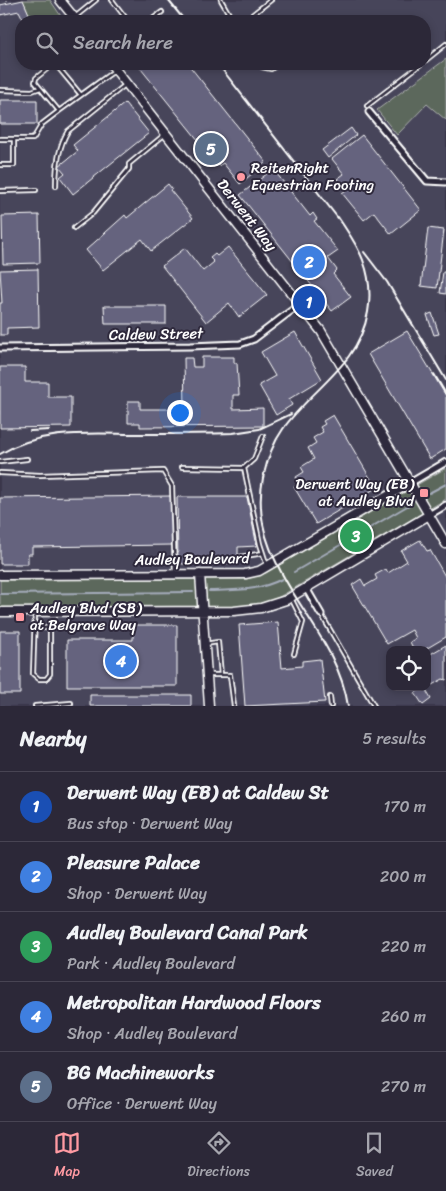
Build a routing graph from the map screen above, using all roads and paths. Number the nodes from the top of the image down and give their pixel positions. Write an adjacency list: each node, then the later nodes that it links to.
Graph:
1 (7, 0): 7 (path)
2 (60, 0): 9 (street)
3 (96, 0): 10 (lane)
4 (112, 0): 11 (lane)
5 (221, 0): 13 (lane)
6 (271, 0): 14 (lane)
7 (8, 4)
8 (162, 12): 12 (lane)
9 (71, 15)
10 (80, 15)
11 (124, 15)
12 (158, 15)
13 (230, 15)
14 (252, 15)
15 (446, 44): 16 (lane)
16 (431, 56)
17 (46, 70): 23 (lane)
18 (60, 70): 25 (lane)
19 (110, 70): 25 (lane)
20 (115, 70): 22 (street, Derwent Way)
21 (414, 70): 26 (lane)
22 (126, 84): 28 (street, Derwent Way); 33 (lane)
23 (40, 88): 24 (lane); 27 (lane)
24 (0, 90)
25 (81, 95): 27 (lane)
26 (368, 109): 32 (street)
27 (59, 111): 30 (lane)
28 (166, 134): 36 (lane); 37 (street, Derwent Way)
29 (0, 139): 30 (lane)
30 (14, 139): 31 (lane)
31 (0, 165)
32 (446, 182)
33 (56, 186)
34 (0, 190): 35 (lane)
35 (36, 190)
36 (74, 228)
37 (300, 304): 38 (street, Caldew Street); 46 (street, Derwent Way)
38 (0, 348)
39 (263, 436): 44 (lane)
40 (27, 459): 41 (lane)
41 (0, 462)
42 (446, 462): 46 (street, Audley Boulevard)
43 (182, 467): 44 (lane)
44 (244, 468): 50 (lane)
45 (0, 473): 53 (lane)
46 (410, 483): 48 (street, Derwent Way); 52 (street, Audley Boulevard)
47 (446, 505): 48 (street)
48 (429, 515): 49 (street, Derwent Way); 56 (street)
49 (446, 544)
50 (263, 553): 51 (lane); 52 (lane)
51 (240, 557)
52 (268, 567): 54 (street, Audley Boulevard)
53 (175, 574): 54 (street, Audley Boulevard); 55 (street, Audley Boulevard)
54 (200, 574): 58 (street)
55 (0, 575)
56 (306, 588): 57 (street); 61 (street)
57 (290, 597): 58 (street); 64 (lane)
58 (201, 611): 60 (street); 63 (street)
59 (0, 612): 60 (street)
60 (35, 612): 62 (lane)
61 (321, 614): 73 (lane)
62 (34, 627): 62 (lane)
63 (204, 644): 65 (lane); 66 (street)
64 (294, 654)
65 (221, 675): 66 (lane); 71 (lane)
66 (206, 676): 70 (street)
67 (330, 697): 72 (lane)
68 (71, 703): 69 (lane)
69 (35, 706)
70 (209, 706)
71 (234, 706)
72 (330, 706)
73 (374, 706)

